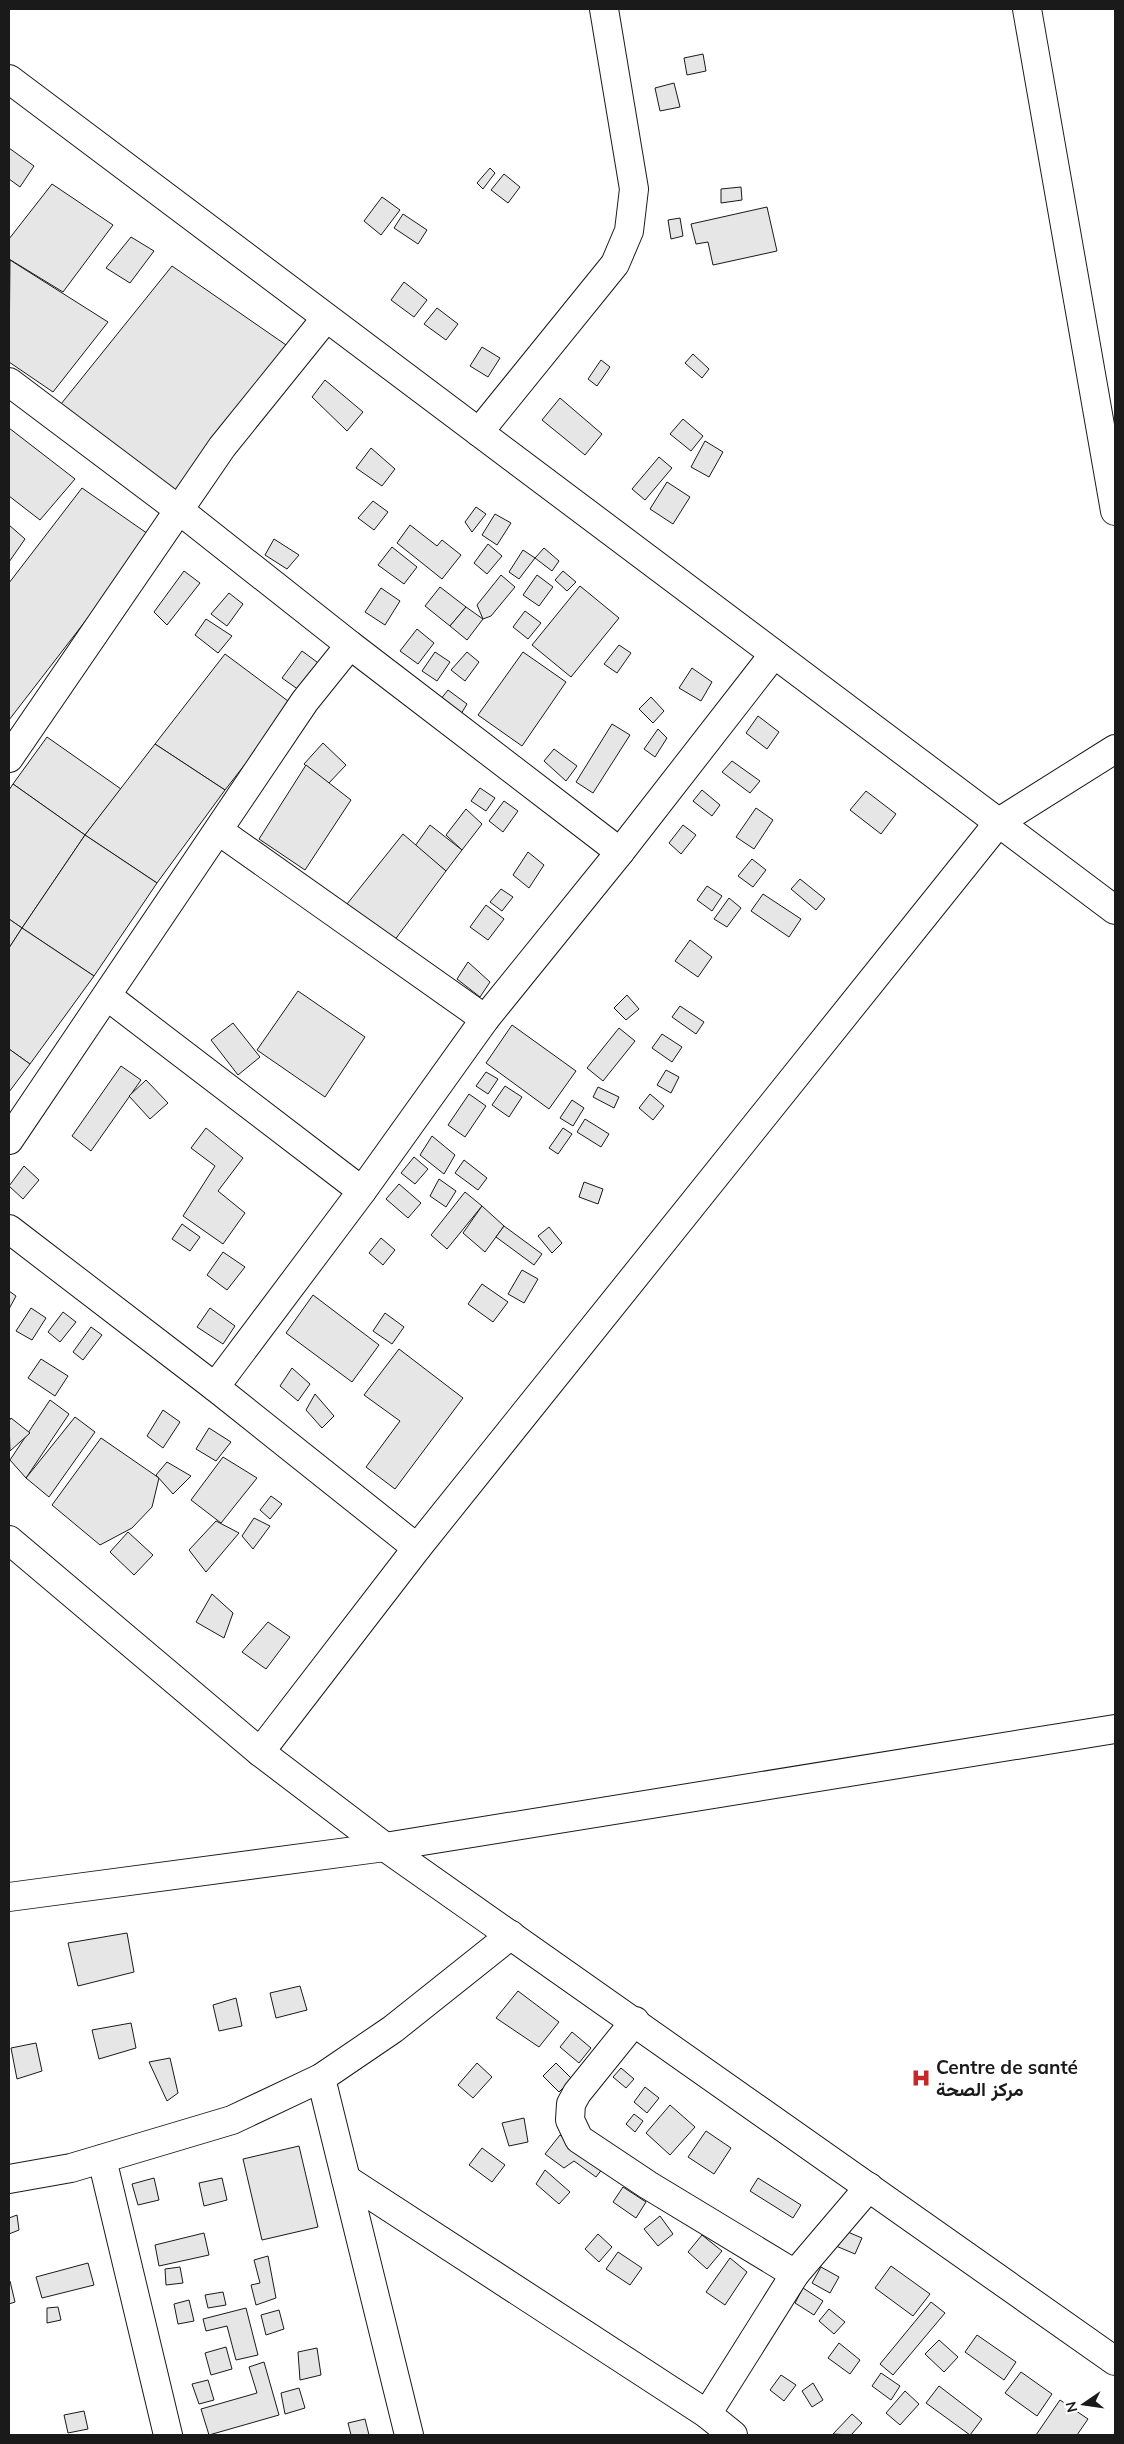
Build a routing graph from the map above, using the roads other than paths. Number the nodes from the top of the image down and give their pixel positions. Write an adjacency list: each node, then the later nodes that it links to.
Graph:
1 (604, 9): 6 (street)
2 (1027, 9): 8 (street)
3 (9, 79): 4 (street)
4 (326, 318): 6 (street); 7 (street)
5 (9, 384): 7 (street)
6 (479, 432): 10 (street)
7 (179, 510): 9 (street); 12 (street)
8 (1115, 512)
9 (350, 645): 14 (street); 15 (street)
10 (774, 654): 13 (street); 15 (street)
11 (1115, 749): 13 (street)
12 (9, 758)
13 (999, 822): 16 (street); 24 (street)
14 (219, 831): 17 (street); 18 (street)
15 (620, 852): 18 (street)
16 (1115, 910)
17 (106, 996): 19 (street); 20 (street)
18 (485, 1018): 20 (street)
19 (9, 1140)
20 (362, 1191): 22 (street)
21 (9, 1229): 22 (street)
22 (215, 1387): 24 (street)
23 (9, 1540): 26 (street)
24 (417, 1548): 26 (street)
25 (1115, 1729): 27 (street)
26 (260, 1752): 27 (street)
27 (385, 1846): 28 (street); 29 (street)
28 (9, 1897)
29 (511, 1934): 30 (street); 31 (street)
30 (634, 2021): 35 (street); 36 (street)
31 (321, 2078): 32 (street); 34 (street)
32 (102, 2159): 33 (street); 39 (street)
33 (9, 2179)
34 (346, 2179): 38 (street); 40 (street)
35 (869, 2187): 36 (street); 37 (street)
36 (795, 2274): 38 (street)
37 (1115, 2361)
38 (707, 2414): 41 (street)
39 (168, 2435)
40 (408, 2435)
41 (733, 2435)

